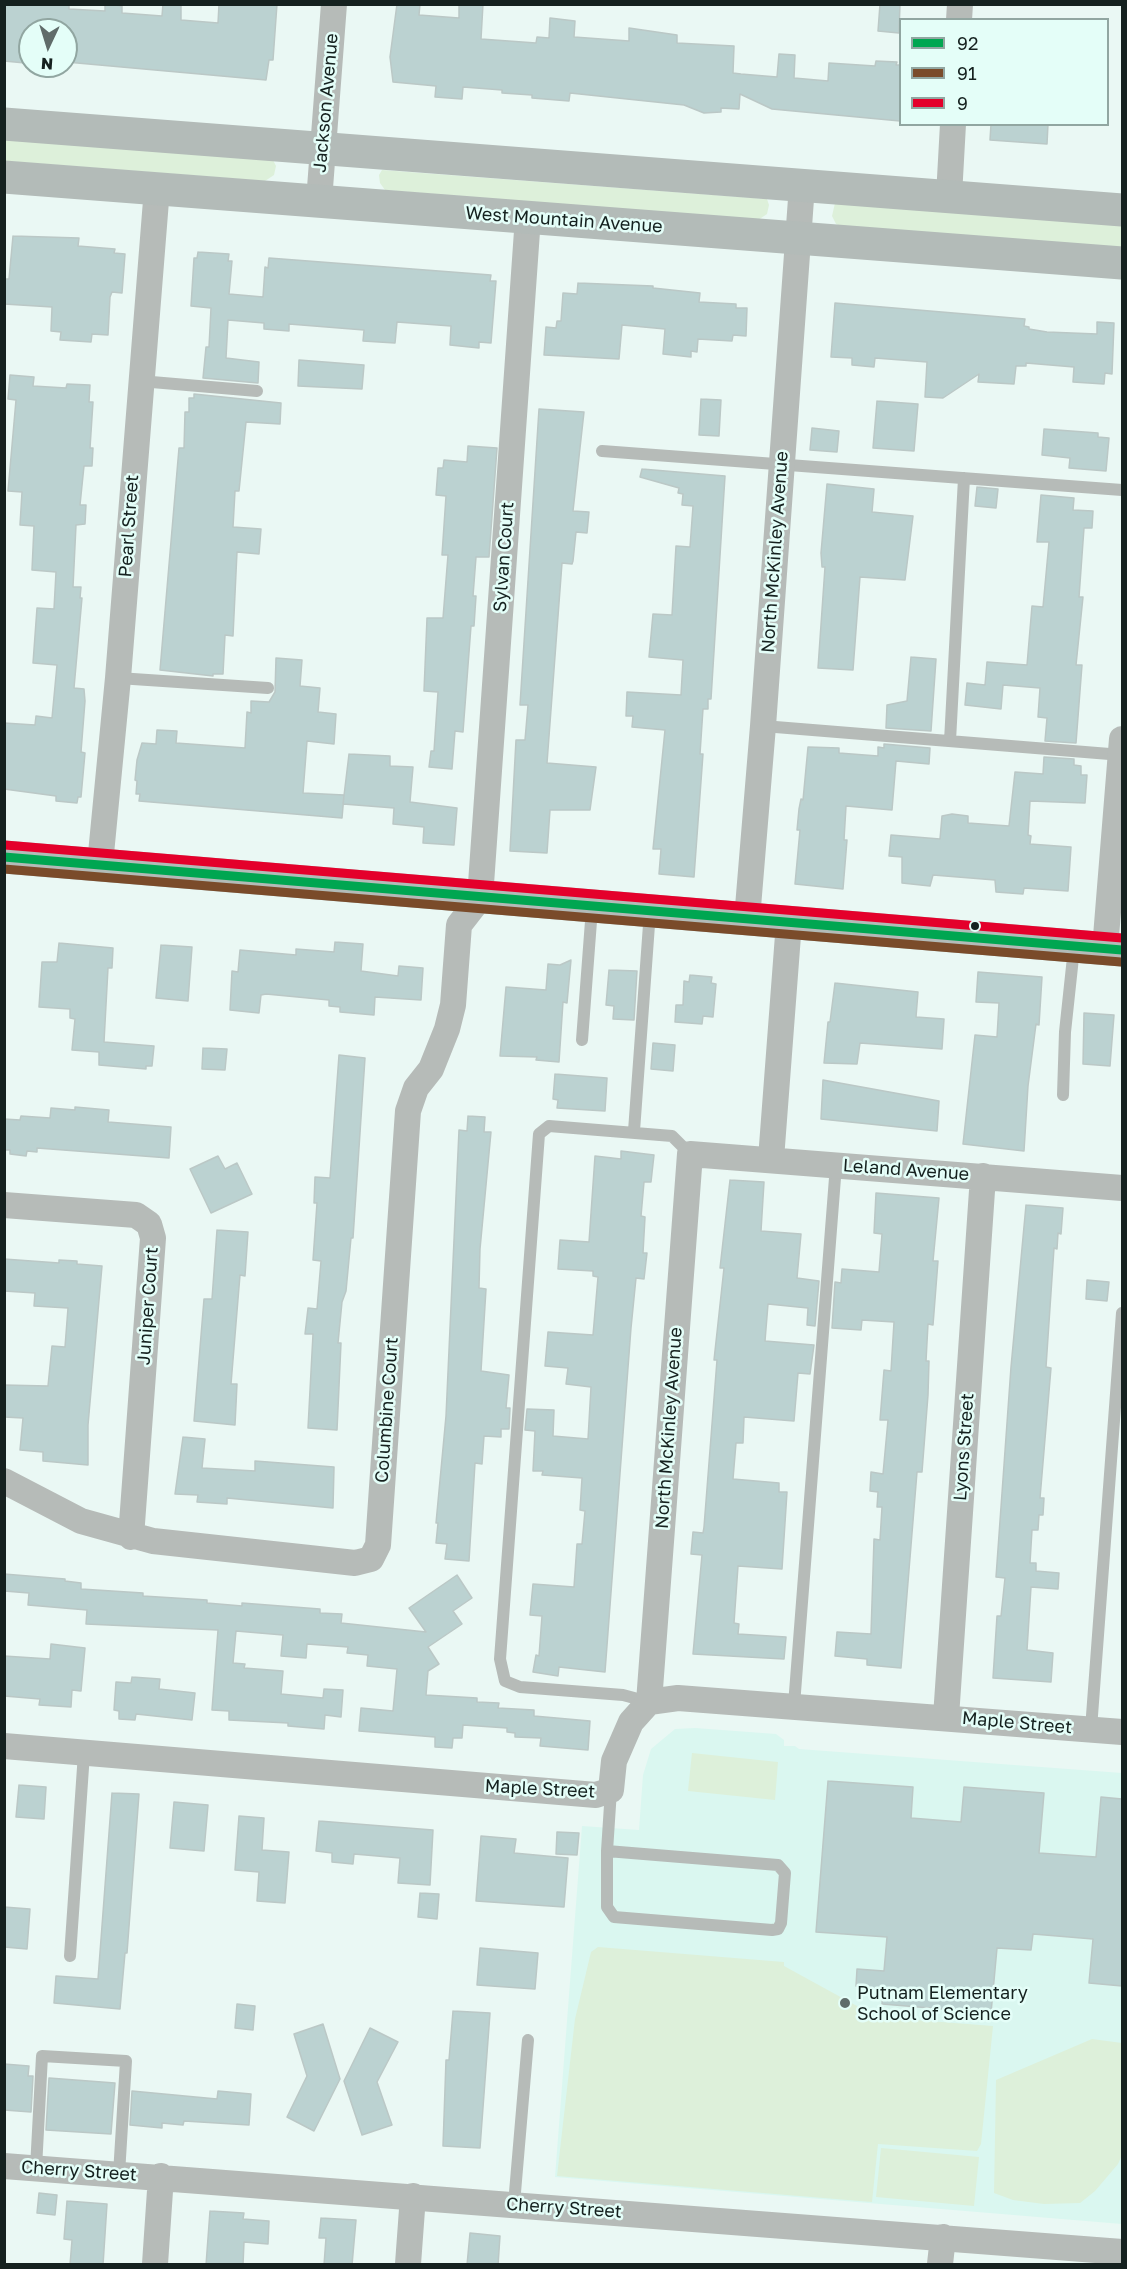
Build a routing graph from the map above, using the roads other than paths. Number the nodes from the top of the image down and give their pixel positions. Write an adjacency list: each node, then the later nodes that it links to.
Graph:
1 (334, 4): 4 (street, Jackson Avenue)
2 (4, 124): 4 (street)
3 (953, 126): 8 (street)
4 (323, 147): 6 (street); 9 (street, Jackson Avenue)
5 (4, 177): 7 (street, West Mountain Avenue)
6 (802, 185): 8 (street); 12 (street, North McKinley Avenue)
7 (157, 188): 9 (street, West Mountain Avenue); 14 (street, Pearl Street)
8 (949, 196): 10 (street)
9 (319, 201): 11 (street, West Mountain Avenue)
10 (1122, 210)
11 (528, 217): 12 (street, West Mountain Avenue); 27 (street, Sylvan Court)
12 (799, 238): 13 (street, West Mountain Avenue); 17 (street, North McKinley Avenue)
13 (1122, 263)
14 (140, 381): 15 (lane); 20 (street, Pearl Street)
15 (257, 391)
16 (602, 451): 17 (lane)
17 (781, 464): 18 (lane); 22 (street, North McKinley Avenue)
18 (964, 478): 19 (lane); 23 (lane)
19 (1122, 490)
20 (118, 678): 21 (lane); 26 (street, Pearl Street)
21 (268, 688)
22 (764, 726): 23 (lane); 30 (street, North McKinley Avenue)
23 (950, 741): 24 (lane)
24 (1122, 750): 32 (street)
25 (4, 857): 26 (street)
26 (100, 864): 27 (street)
27 (480, 898): 28 (street); 44 (street, Columbine Court)
28 (592, 906): 29 (street); 33 (lane)
29 (651, 910): 30 (street); 35 (lane)
30 (747, 919): 31 (street)
31 (789, 922): 32 (street); 37 (street)
32 (1100, 949): 34 (lane)
33 (582, 1040)
34 (1063, 1095)
35 (634, 1131): 36 (lane); 45 (lane)
36 (690, 1154): 37 (street, Leland Avenue); 45 (street, North McKinley Avenue)
37 (771, 1159): 38 (street, Leland Avenue)
38 (836, 1165): 39 (street, Leland Avenue); 46 (lane)
39 (983, 1176): 40 (street, Leland Avenue); 47 (street, Lyons Street)
40 (1122, 1188)
41 (4, 1205): 44 (street, Juniper Court)
42 (1122, 1313): 48 (lane)
43 (4, 1481): 44 (street, Columbine Court)
44 (130, 1537)
45 (649, 1702): 46 (street, Maple Street); 52 (street, Maple Street)
46 (794, 1705): 47 (street, Maple Street)
47 (946, 1717): 48 (street, Maple Street)
48 (1091, 1729): 49 (street, Maple Street)
49 (1122, 1732)
50 (4, 1746): 51 (street, Maple Street)
51 (84, 1753): 52 (street, Maple Street); 54 (lane)
52 (611, 1790): 53 (lane)
53 (608, 1851): 53 (lane)
54 (70, 1956)
55 (528, 2040): 61 (lane)
56 (4, 2166): 57 (street, Cherry Street)
57 (36, 2168): 58 (street, Cherry Street); 58 (lane)
58 (119, 2174): 59 (street, Cherry Street)
59 (161, 2176): 60 (street, Cherry Street); 64 (street)
60 (413, 2196): 61 (street, Cherry Street); 65 (street)
61 (514, 2204): 62 (street, Cherry Street)
62 (943, 2237): 63 (street, Cherry Street); 66 (street)
63 (1122, 2252)
64 (154, 2265)
65 (408, 2265)
66 (940, 2265)

